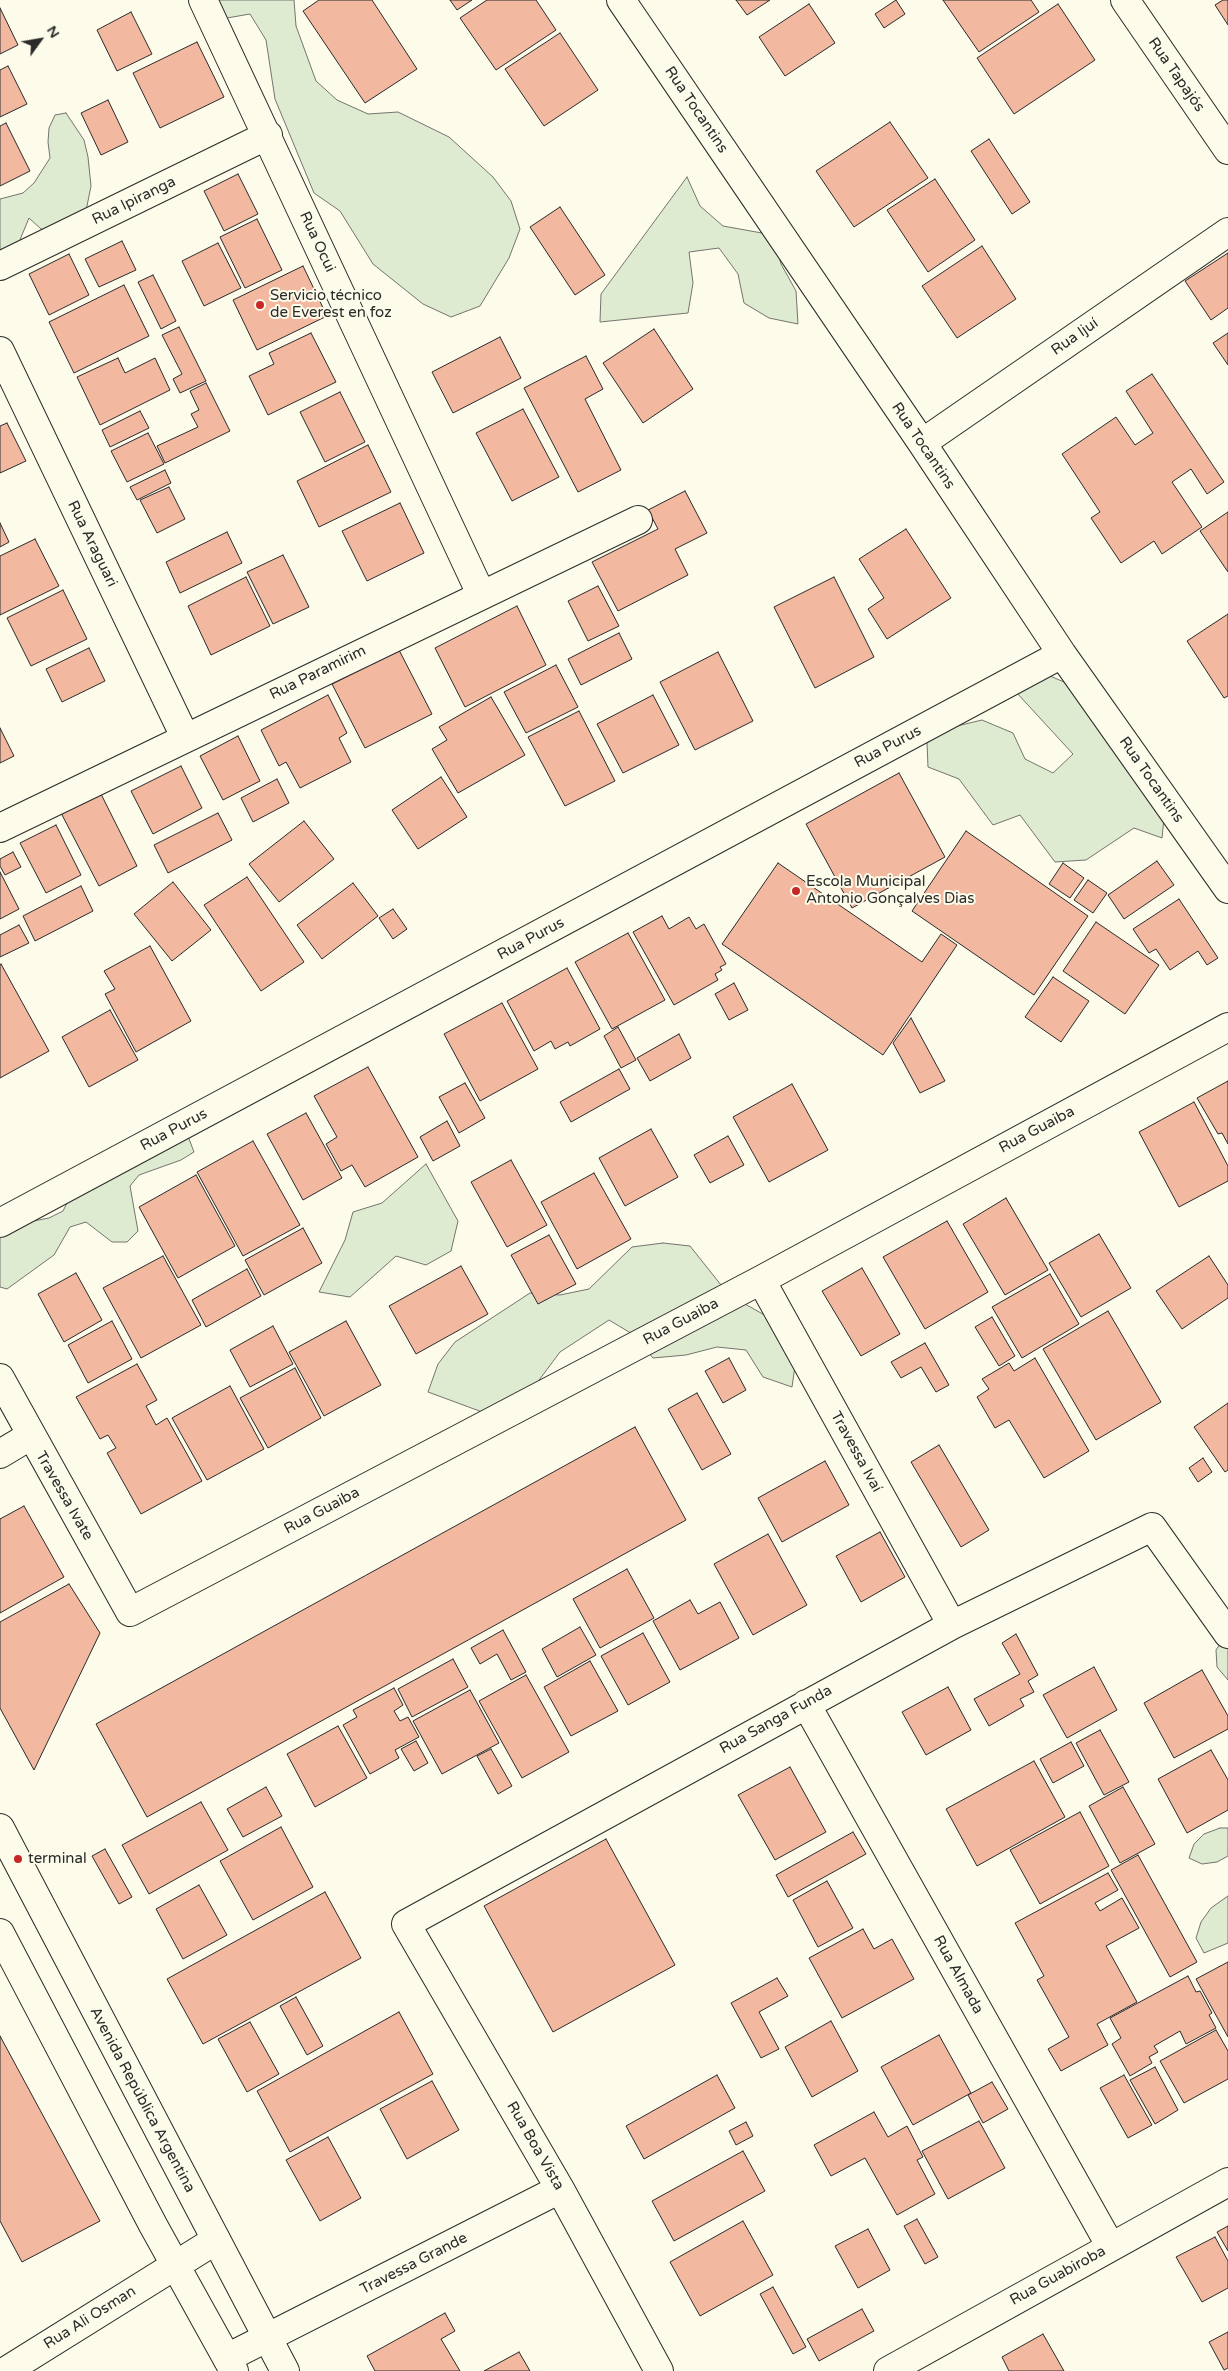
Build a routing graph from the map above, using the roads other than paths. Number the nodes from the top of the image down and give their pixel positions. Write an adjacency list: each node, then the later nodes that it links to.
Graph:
1 (203, 0): 4 (street, Rua Ocui)
2 (621, 0): 9 (street, Rua Tocantins)
3 (1125, 0): 5 (street, Rua Tapajós)
4 (268, 135): 7 (street, Rua Ipiranga); 11 (street, Rua Ocui)
5 (1228, 150)
6 (1228, 232): 9 (street, Rua Ijuí)
7 (0, 266)
8 (0, 351): 13 (street, Rua Araguari)
9 (922, 443): 12 (street, Rua Tocantins)
10 (638, 520): 11 (street, Rua Paramirim)
11 (481, 594): 13 (street, Rua Paramirim)
12 (1062, 654): 15 (street, Rua Tocantins); 17 (street, Rua Purus)
13 (185, 737): 14 (street, Rua Paramirim)
14 (0, 828)
15 (1228, 889)
16 (1228, 1027): 18 (street, Rua Guaiba)
17 (0, 1223)
18 (761, 1280): 22 (street, Rua Guaiba); 23 (street, Travessa Ivaí)
19 (0, 1378): 20 (street, Travessa Ivate)
20 (30, 1436): 21 (street); 22 (street, Travessa Ivate)
21 (0, 1454)
22 (130, 1612)
23 (952, 1624): 24 (street, Rua Sanga Funda); 25 (street, Rua Sanga Funda)
24 (1228, 1634)
25 (806, 1704): 27 (street, Rua Sanga Funda); 32 (street, Rua Almada)
26 (0, 1828): 31 (street, Avenida República Argentina)
27 (406, 1924): 30 (street, Rua Boa Vista)
28 (0, 1933): 33 (street)
29 (1228, 2182): 32 (street, Rua Guabiroba)
30 (560, 2189): 34 (street, Travessa Grande); 38 (street, Rua Boa Vista)
31 (216, 2240): 33 (street, Rua Ali Osman); 34 (street, Avenida República Argentina)
32 (1111, 2247): 39 (street, Rua Guabiroba)
33 (175, 2264): 35 (street); 36 (street, Rua Ali Osman)
34 (268, 2339): 35 (street, Travessa Grande); 37 (street, Avenida República Argentina)
35 (230, 2365)
36 (6, 2371)
37 (285, 2371)
38 (659, 2371)
39 (888, 2371)

